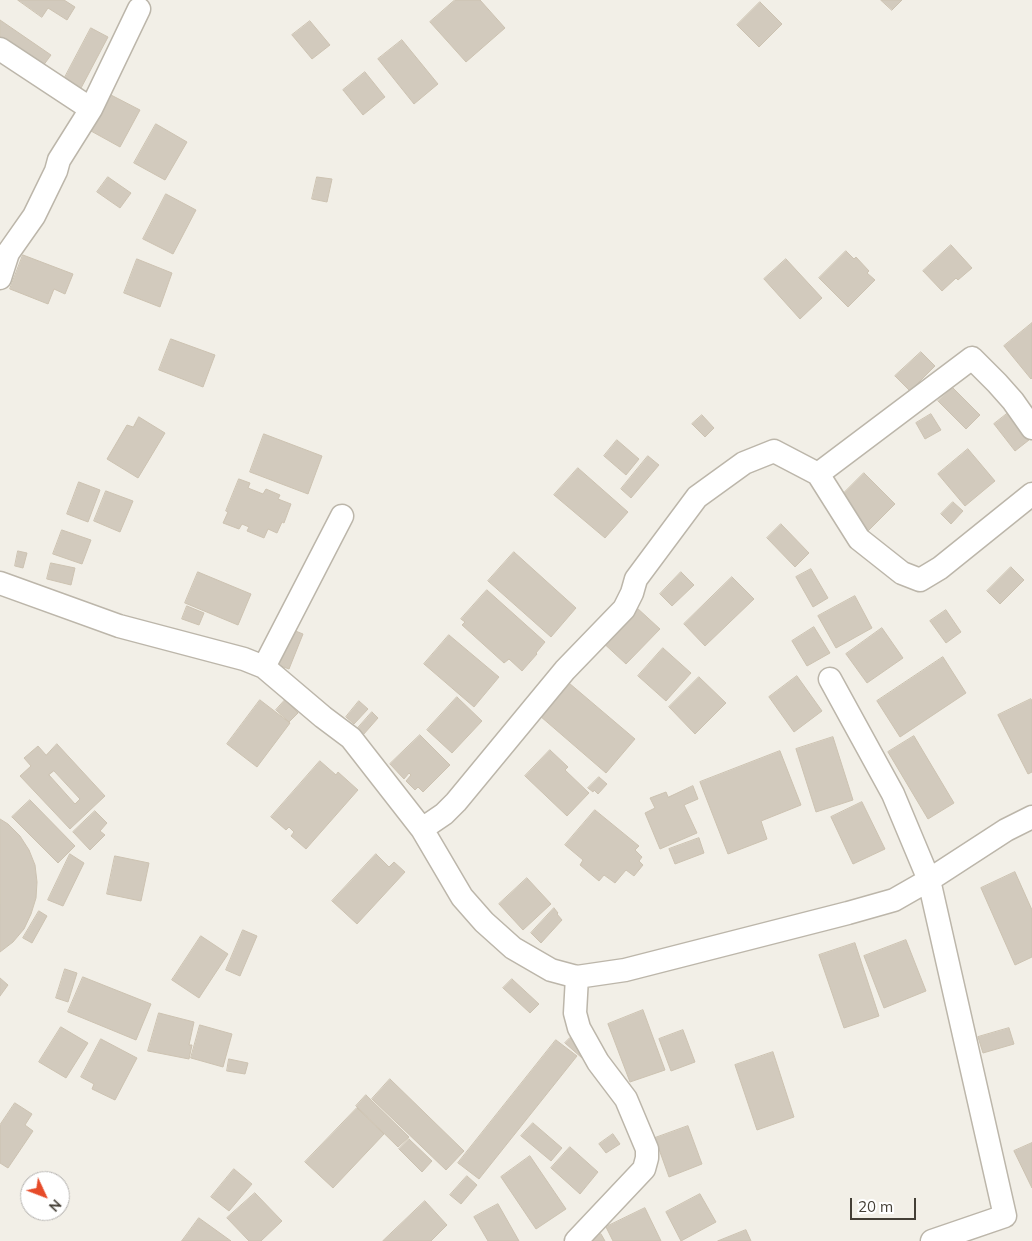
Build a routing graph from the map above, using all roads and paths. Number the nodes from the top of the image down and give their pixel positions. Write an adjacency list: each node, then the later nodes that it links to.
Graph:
1 (139, 9): 3 (street)
2 (0, 49): 3 (street)
3 (91, 109): 4 (street)
4 (0, 278)
5 (1032, 428): 6 (street)
6 (818, 474): 7 (street); 13 (street)
7 (1032, 494)
8 (342, 516): 10 (street)
9 (0, 583): 10 (street)
10 (264, 667): 13 (street)
11 (830, 679): 14 (street)
12 (1032, 817): 14 (street)
13 (422, 829): 15 (street)
14 (929, 880): 15 (street); 17 (street)
15 (577, 976): 16 (street)
16 (576, 1241)
17 (932, 1241)

